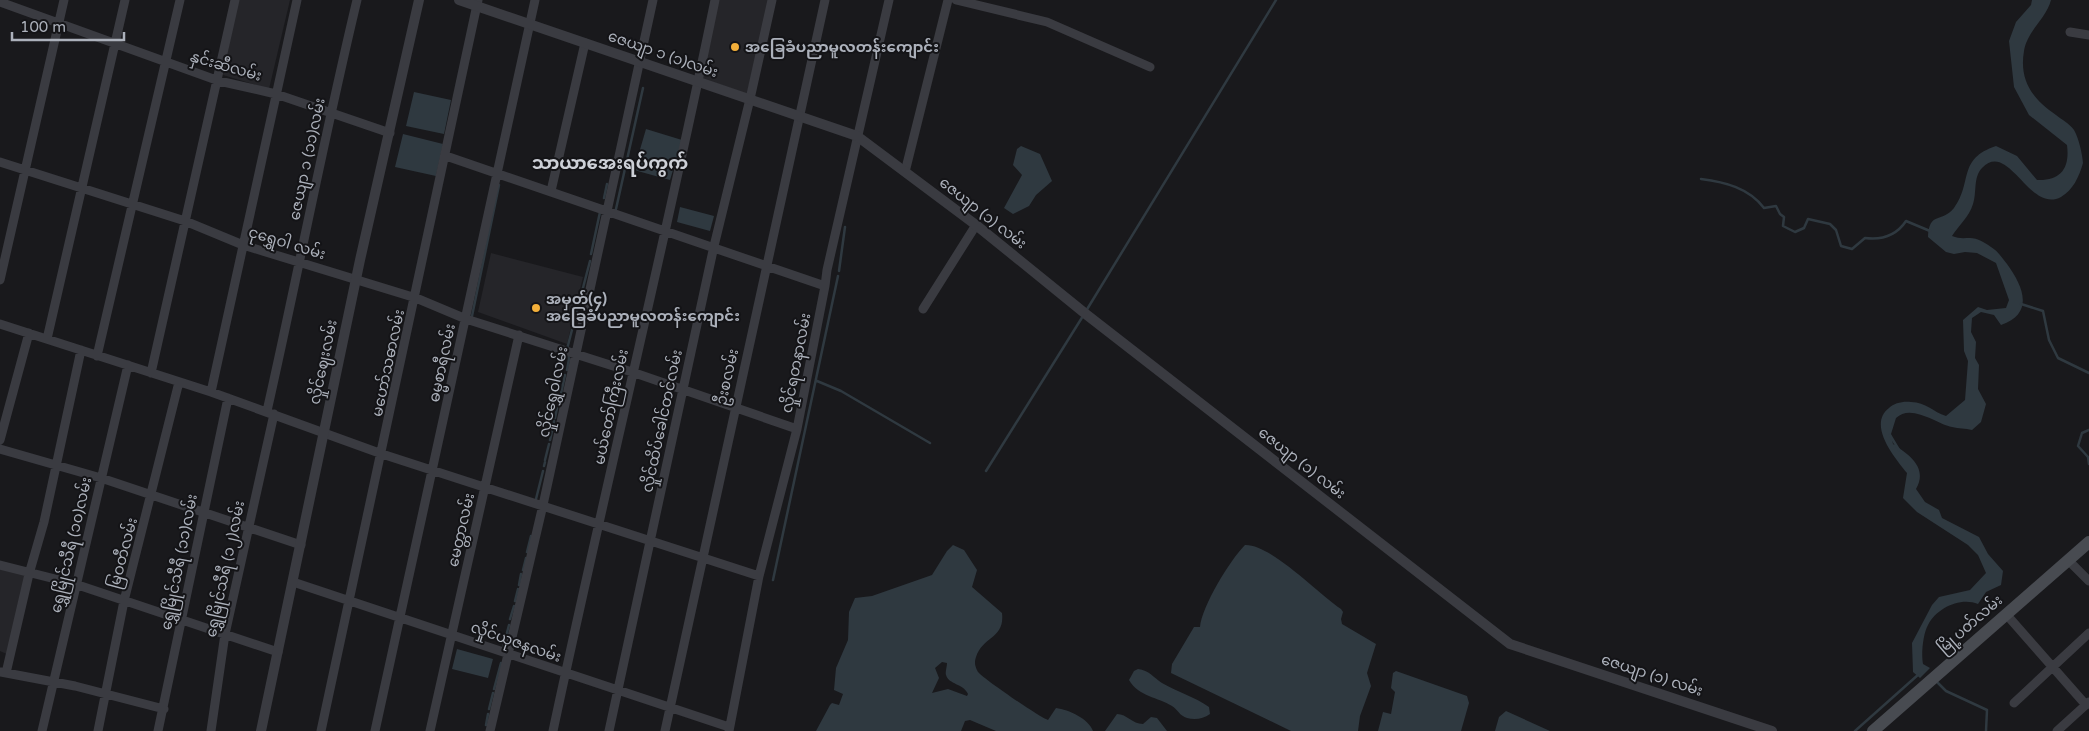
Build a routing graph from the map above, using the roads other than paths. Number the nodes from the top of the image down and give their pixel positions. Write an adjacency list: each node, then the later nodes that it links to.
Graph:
1 (64, 0): 19 (street)
2 (125, 0): 24 (street)
3 (180, 0): 25 (street)
4 (235, 0): 28 (street)
5 (297, 0): 30 (street)
6 (357, 0): 32 (street, ဇေယျာ ၁ (၁၁)လမ်း)
7 (419, 0): 34 (street, လှိုင်ဈေးလမ်း)
8 (459, 0): 17 (street, ဇေယျာ ၁ (၁)လမ်း)
9 (535, 0): 20 (street, ဓမ္မစာရီလမ်း)
10 (653, 0): 26 (street, လှိုင်ရွှေဝါလမ်း)
11 (715, 0): 29 (street, မယ်တော်ကြီးလမ်း)
12 (772, 0): 31 (street, လှိုင်ထိပ်ခေါင်တင်လမ်း)
13 (825, 0): 33 (street, ဦးစလမ်း)
14 (888, 0): 35 (street, လှိုင်ရတနာလမ်း)
15 (948, 0): 40 (street)
16 (956, 0): 27 (street)
17 (478, 3): 20 (street, ဇေယျာ ၁ (၁)လမ်း); 36 (street, မဟော်သဓာလမ်း)
18 (1, 4): 19 (street, နှင်းဆီလမ်း)
19 (59, 24): 24 (street, နှင်းဆီလမ်း); 38 (street)
20 (530, 24): 23 (street, ဇေယျာ ၁ (၁)လမ်း); 39 (street, ဓမ္မစာရီလမ်း)
21 (2070, 32): 22 (street)
22 (2089, 35)
23 (585, 43): 26 (street, ဇေယျာ ၁ (၁)လမ်း); 42 (street)
24 (115, 44): 25 (street, နှင်းဆီလမ်း); 41 (street)
25 (166, 62): 28 (street, နှင်းဆီလမ်း); 43 (street)
26 (639, 62): 29 (street, ဇေယျာ ၁ (၁)လမ်း); 44 (street, လှိုင်ရွှေဝါလမ်း)
27 (1150, 67)
28 (218, 81): 30 (street, နှင်းဆီလမ်း); 45 (street)
29 (698, 83): 31 (street, ဇေယျာ ၁ (၁)လမ်း); 47 (street, မယ်တော်ကြီးလမ်း)
30 (276, 94): 32 (street, နှင်းဆီလမ်း); 48 (street)
31 (750, 99): 33 (street, ဇေယျာ ၁ (၁)လမ်း); 49 (street, လှိုင်ထိပ်ခေါင်တင်လမ်း)
32 (330, 112): 34 (street, နှင်းဆီလမ်း); 50 (street, ဇေယျာ ၁ (၁၁)လမ်း)
33 (800, 115): 35 (street, ဇေယျာ ၁ (၁)လမ်း); 51 (street, ဦးစလမ်း)
34 (390, 133): 53 (street, လှိုင်ဈေးလမ်း)
35 (857, 136): 40 (street, ဇေယျာ (၁) လမ်း); 54 (street, လှိုင်ရတနာလမ်း)
36 (446, 156): 39 (street); 55 (street, မဟော်သဓာလမ်း)
37 (0, 162): 38 (street, ငုရွှေဝါ လမ်း)
38 (27, 171): 41 (street, ငုရွှေဝါ လမ်း); 52 (street)
39 (496, 172): 42 (street); 57 (street, ဓမ္မစာရီလမ်း)
40 (905, 172): 46 (street, ဇေယျာ (၁) လမ်း)
41 (82, 188): 43 (street, ငုရွှေဝါ လမ်း); 61 (street)
42 (551, 190): 44 (street)
43 (133, 204): 45 (street, ငုရွှေဝါ လမ်း); 64 (street)
44 (606, 209): 47 (street); 63 (street, လှိုင်ရွှေဝါလမ်း)
45 (185, 221): 48 (street, ငုရွှေဝါ လမ်း); 66 (street)
46 (976, 225): 56 (street); 132 (street, ဇေယျာ (၁) လမ်း)
47 (666, 230): 49 (street); 67 (street, မယ်တော်ကြီးလမ်း)
48 (244, 244): 50 (street, ငုရွှေဝါ လမ်း); 70 (street)
49 (714, 246): 51 (street); 69 (street, လှိုင်ထိပ်ခေါင်တင်လမ်း)
50 (301, 261): 53 (street, ငုရွှေဝါ လမ်း); 73 (street, ဇေယျာ ၁ (၁၁)လမ်း)
51 (767, 264): 54 (street); 72 (street, ဦးစလမ်း)
52 (0, 280)
53 (356, 280): 55 (street, ငုရွှေဝါ လမ်း); 75 (street, လှိုင်ဈေးလမ်း)
54 (826, 286): 74 (street, လှိုင်ရတနာလမ်း)
55 (416, 298): 57 (street, ငုရွှေဝါ လမ်း); 78 (street, မဟော်သဓာလမ်း)
56 (923, 309)
57 (466, 319): 60 (street, ငုရွှေဝါ လမ်း); 80 (street, ဓမ္မစာရီလမ်း)
58 (0, 324): 59 (street)
59 (29, 332): 61 (street); 76 (street)
60 (519, 335): 63 (street, ငုရွှေဝါ လမ်း); 82 (street, မေတ္တာလမ်း)
61 (47, 339): 62 (street)
62 (81, 350): 64 (street); 79 (street)
63 (570, 353): 67 (street, ငုရွှေဝါ လမ်း); 84 (street, လှိုင်ရွှေဝါလမ်း)
64 (97, 356): 65 (street)
65 (128, 365): 66 (street); 81 (street, ရွှေမြိုင်သီရီ (၁၀)လမ်း)
66 (152, 372): 68 (street)
67 (632, 372): 69 (street, ငုရွှေဝါ လမ်း); 86 (street, မယ်တော်ကြီးလမ်း)
68 (179, 382): 70 (street); 83 (street, မြဝတီလမ်း)
69 (683, 389): 72 (street, ငုရွှေဝါ လမ်း); 89 (street, လှိုင်ထိပ်ခေါင်တင်လမ်း)
70 (211, 392): 71 (street)
71 (228, 398): 73 (street); 85 (street, ရွှေမြိုင်သီရီ (၁၁)လမ်း)
72 (735, 407): 74 (street, ငုရွှေဝါ လမ်း); 91 (street, ဦးစလမ်း)
73 (270, 413): 75 (street); 87 (street, ရွှေမြိုင်သီရီ (၁၂)လမ်း)
74 (797, 429): 95 (street, လှိုင်ရတနာလမ်း)
75 (323, 433): 78 (street); 90 (street, လှိုင်ဈေးလမ်း)
76 (0, 440)
77 (0, 449): 79 (street)
78 (382, 454): 80 (street); 99 (street, မဟော်သဓာလမ်း)
79 (57, 465): 81 (street); 94 (street)
80 (433, 469): 82 (street); 102 (street, ဓမ္မစာရီလမ်း)
81 (101, 478): 83 (street); 98 (street, ရွှေမြိုင်သီရီ (၁၀)လမ်း)
82 (486, 487): 84 (street); 106 (street, မေတ္တာလမ်း)
83 (152, 495): 85 (street); 100 (street, မြဝတီလမ်း)
84 (538, 504): 86 (street); 108 (street, လှိုင်ရွှေဝါလမ်း)
85 (202, 512): 87 (street); 103 (street, ရွှေမြိုင်သီရီ (၁၁)လမ်း)
86 (600, 524): 89 (street); 111 (street, မယ်တော်ကြီးလမ်း)
87 (248, 528): 90 (street); 105 (street, ရွှေမြိုင်သီရီ (၁၂)လမ်း)
88 (2089, 542): 92 (main road, မြို့ပတ်လမ်း)
89 (651, 543): 91 (street); 113 (street, လှိုင်ထိပ်ခေါင်တင်လမ်း)
90 (300, 546): 97 (street, လှိုင်ဈေးလမ်း)
91 (704, 558): 95 (street); 118 (street, ဦးစလမ်း)
92 (2068, 560): 96 (street); 101 (main road, မြို့ပတ်လမ်း)
93 (0, 565): 94 (street)
94 (29, 574): 98 (street); 110 (street)
95 (759, 576): 119 (street, လှိုင်ရတနာလမ်း)
96 (2089, 581)
97 (293, 582): 99 (street, လှိုင်ယုဇနလမ်း); 107 (street, လှိုင်ဈေးလမ်း)
98 (75, 584): 100 (street); 112 (street, ရွှေမြိုင်သီရီ (၁၀)လမ်း)
99 (348, 600): 102 (street, လှိုင်ယုဇနလမ်း); 125 (street, မဟော်သဓာလမ်း)
100 (124, 601): 103 (street); 114 (street, မြဝတီလမ်း)
101 (2006, 614): 109 (street); 133 (main road, မြို့ပတ်လမ်း)
102 (400, 618): 106 (street, လှိုင်ယုဇနလမ်း); 126 (street, ဓမ္မစာရီလမ်း)
103 (181, 620): 105 (street); 117 (street, ရွှေမြိုင်သီရီ (၁၁)လမ်း)
104 (2089, 633): 109 (street)
105 (225, 634): 107 (street); 124 (street, ရွှေမြိုင်သီရီ (၁၂)လမ်း)
106 (451, 634): 108 (street, လှိုင်ယုဇနလမ်း); 127 (street, မေတ္တာလမ်း)
107 (278, 652): 120 (street, လှိုင်ဈေးလမ်း)
108 (508, 653): 111 (street, လှိုင်ယုဇနလမ်း); 128 (street, လှိုင်ရွှေဝါလမ်း)
109 (2052, 668): 115 (street); 116 (street)
110 (3, 672): 112 (street)
111 (566, 673): 113 (street, လှိုင်ယုဇနလမ်း); 129 (street, မယ်တော်ကြီးလမ်း)
112 (53, 682): 114 (street); 121 (street, ရွှေမြိုင်သီရီ (၁၀)လမ်း)
113 (618, 690): 118 (street, လှိုင်ယုဇနလမ်း); 130 (street, လှိုင်ထိပ်ခေါင်တင်လမ်း)
114 (105, 693): 117 (street); 122 (street, မြဝတီလမ်း)
115 (2014, 703)
116 (2088, 703): 134 (street)
117 (164, 709): 123 (street, ရွှေမြိုင်သီရီ (၁၁)လမ်း)
118 (671, 709): 119 (street, လှိုင်ယုဇနလမ်း); 131 (street, ဦးစလမ်း)
119 (729, 729)
120 (264, 730)
121 (42, 731)
122 (98, 731)
123 (158, 731)
124 (211, 731)
125 (321, 731)
126 (375, 731)
127 (430, 731)
128 (490, 731)
129 (553, 731)
130 (609, 731)
131 (665, 731)
132 (1772, 731)
133 (1873, 731)
134 (2057, 731)

